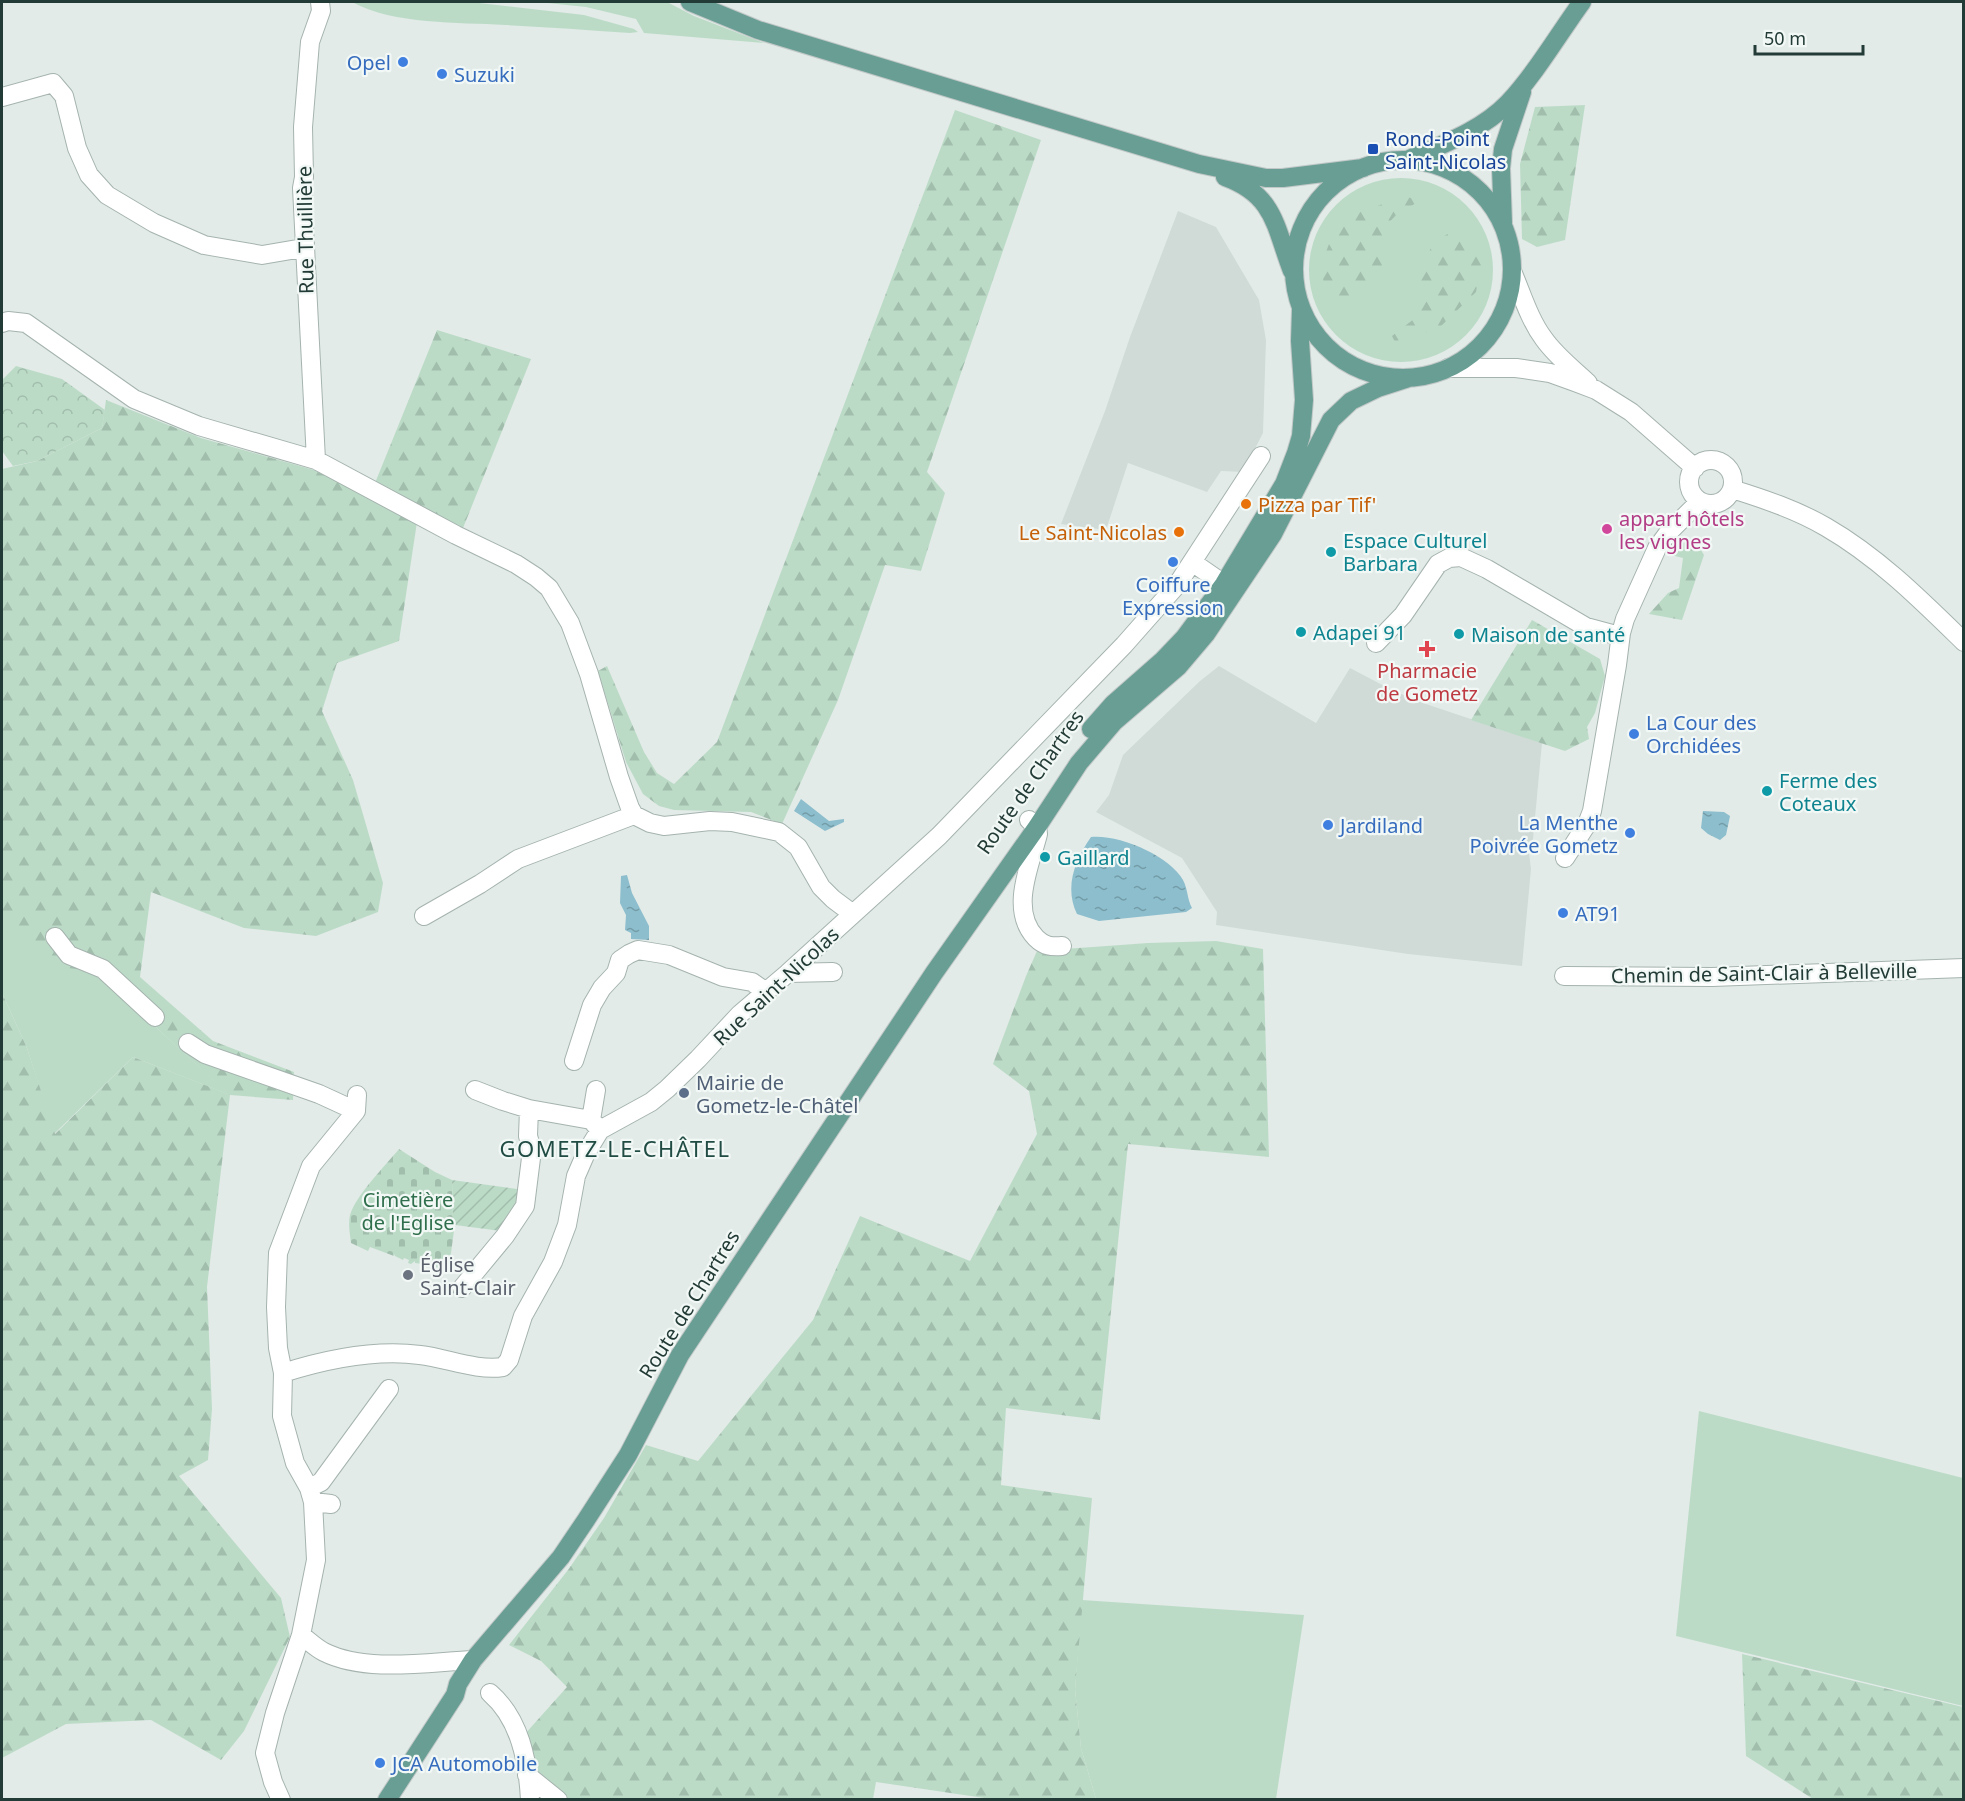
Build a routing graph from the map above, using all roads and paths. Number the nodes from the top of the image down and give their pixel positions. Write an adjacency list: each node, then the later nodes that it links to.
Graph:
1 (320, 2): 10 (street, Rue Thuillière)
2 (690, 2): 7 (main road)
3 (1582, 2): 4 (main road)
4 (1528, 76): 6 (main road); 9 (main road)
5 (2, 97): 10 (street)
6 (1407, 160): 8 (main road); 9 (main road)
7 (1199, 164): 8 (main road); 12 (main road)
8 (1363, 168): 12 (main road)
9 (1504, 228): 11 (main road)
10 (303, 248): 19 (street, Rue Thuillière)
11 (1512, 271): 15 (main road); 17 (street)
12 (1294, 277): 13 (main road)
13 (1302, 309): 16 (main road); 24 (main road, Route de Chartres)
14 (2, 323): 19 (street)
15 (1448, 368): 16 (main road); 17 (street)
16 (1409, 378): 24 (main road, Route de Chartres)
17 (1596, 390): 20 (street)
18 (1261, 456): 23 (street, Rue Saint-Nicolas)
19 (316, 460): 28 (street)
20 (1695, 468): 21 (street); 22 (street)
21 (1732, 489): 22 (street); 26 (street)
22 (1700, 501): 25 (street)
23 (1192, 562): 24 (street); 31 (street, Rue Saint-Nicolas)
24 (1229, 587): 29 (main road, Route de Chartres)
25 (1621, 633): 27 (street); 30 (street)
26 (1964, 642)
27 (1376, 643)
28 (634, 815): 31 (street); 32 (street)
29 (1033, 824): 34 (street); 53 (main road, Route de Chartres)
30 (1565, 858)
31 (853, 914): 37 (street, Rue Saint-Nicolas)
32 (424, 916)
33 (55, 937): 40 (street)
34 (1062, 946)
35 (1964, 968): 38 (street, Chemin de Saint-Clair à Belleville)
36 (833, 972): 37 (street)
37 (788, 973): 39 (street, Rue Saint-Nicolas)
38 (1564, 976)
39 (766, 992): 42 (street); 46 (street, Rue Saint-Nicolas)
40 (155, 1017)
41 (188, 1043): 48 (street)
42 (574, 1061)
43 (475, 1090): 45 (street)
44 (596, 1090): 46 (street)
45 (529, 1109): 46 (street); 47 (street)
46 (596, 1125): 48 (street, Rue Saint-Nicolas)
47 (462, 1288)
48 (283, 1373): 50 (street)
49 (389, 1389): 50 (street)
50 (311, 1495): 51 (street); 52 (street)
51 (331, 1504)
52 (301, 1635): 53 (street); 57 (street)
53 (473, 1660): 54 (main road, Route de Chartres)
54 (458, 1684): 58 (main road, Route de Chartres); 59 (main road, Route de Chartres)
55 (490, 1693): 56 (street)
56 (527, 1775): 60 (street); 61 (street)
57 (281, 1800)
58 (374, 1800)
59 (387, 1800)
60 (530, 1800)
61 (558, 1800)

